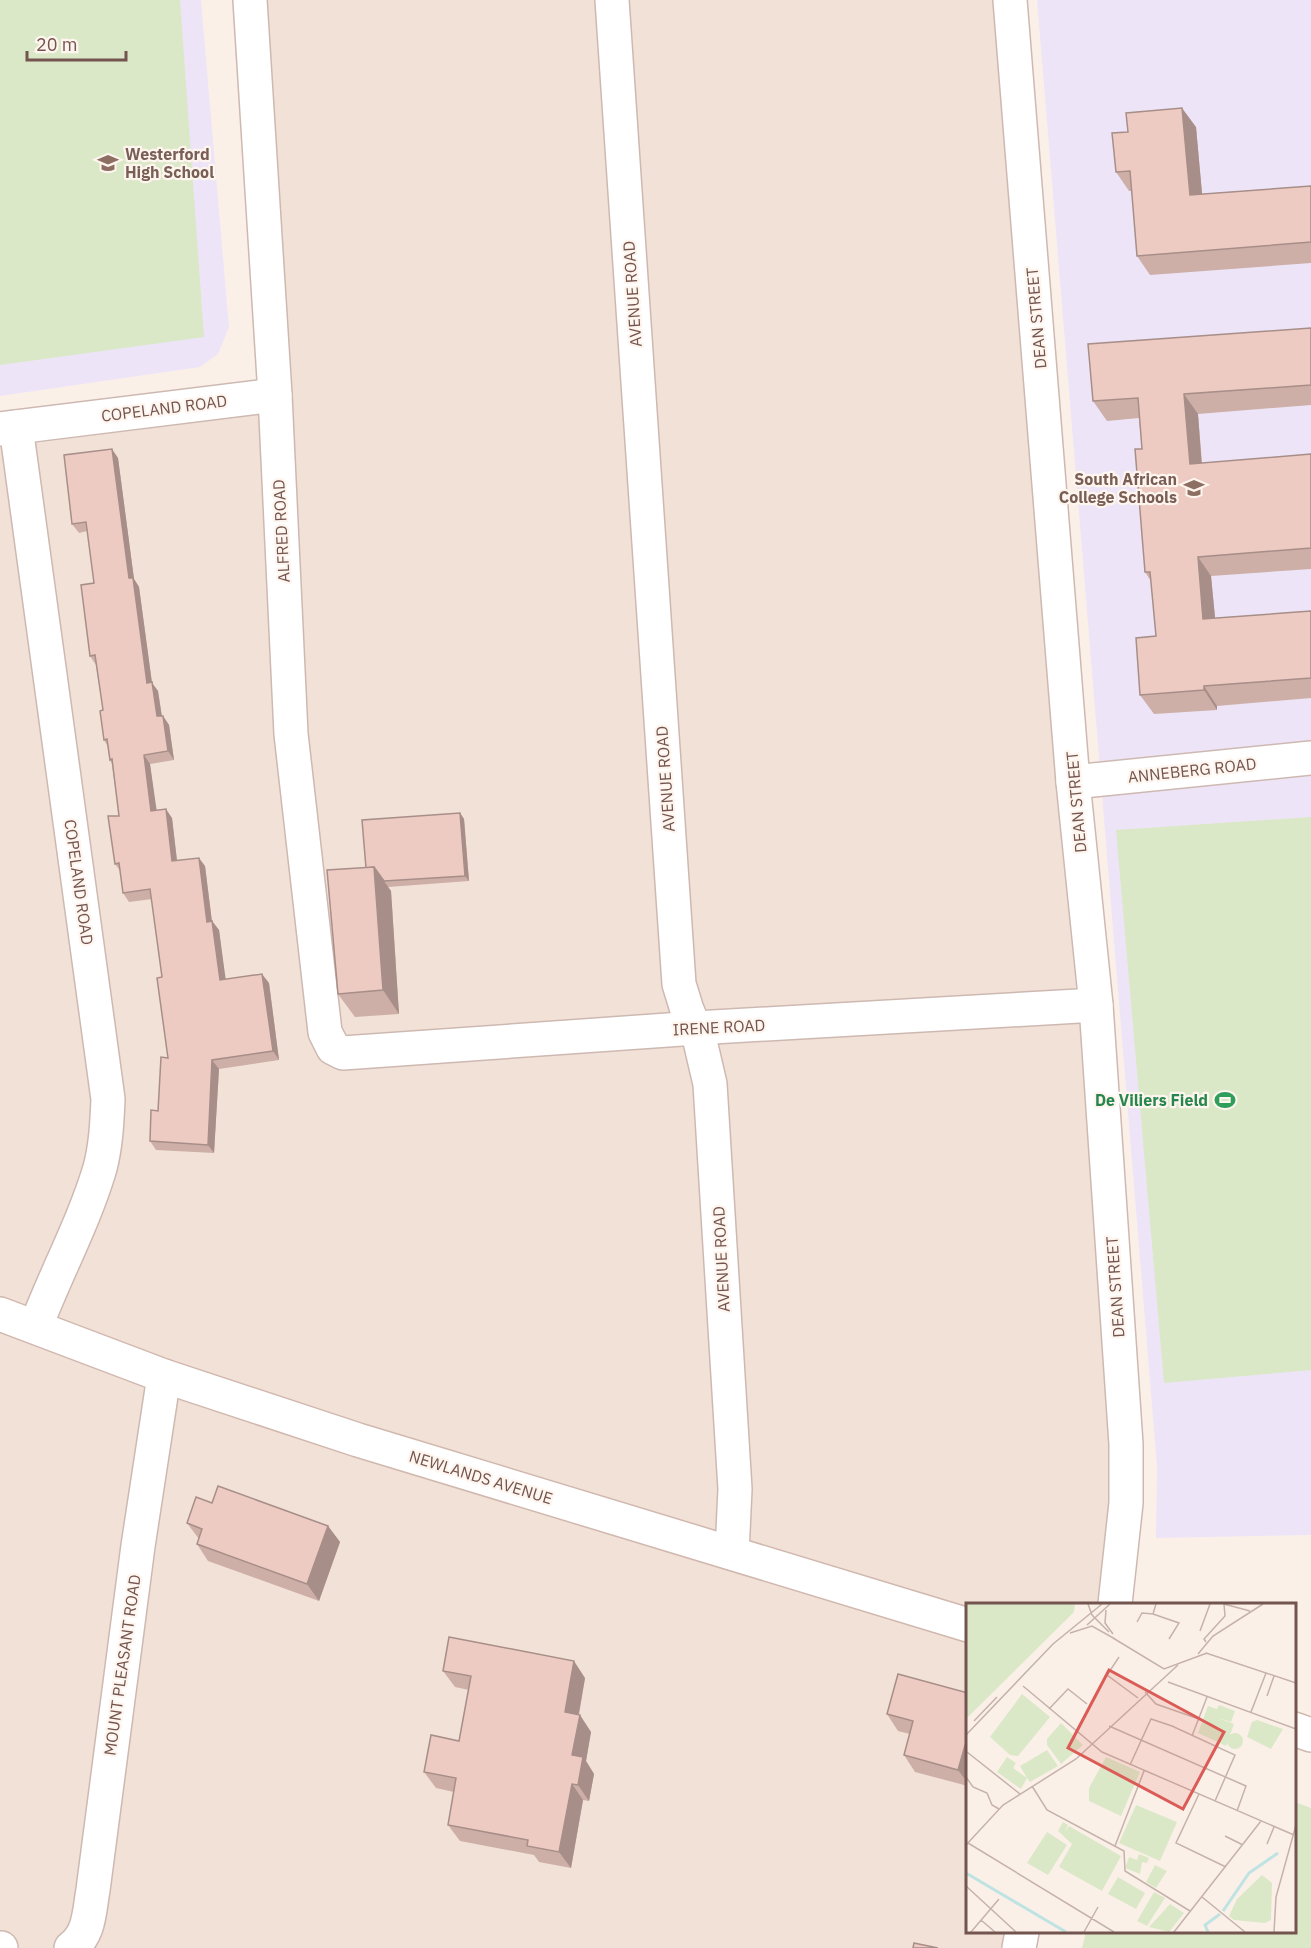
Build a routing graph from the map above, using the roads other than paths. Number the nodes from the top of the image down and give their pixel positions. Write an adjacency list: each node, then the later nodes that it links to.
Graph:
1 (250, 0): 4 (street, ALFRED ROAD)
2 (612, 0): 9 (street, AVENUE ROAD)
3 (1010, 0): 7 (street, DEAN STREET)
4 (275, 394): 5 (street, COPELAND ROAD); 10 (street, ALFRED ROAD)
5 (8, 428): 12 (street, COPELAND ROAD)
6 (1311, 758): 7 (street, ANNEBERG ROAD)
7 (1073, 782): 8 (street, DEAN STREET)
8 (1096, 1005): 9 (street, IRENE ROAD); 15 (street, DEAN STREET)
9 (696, 1028): 10 (street, IRENE ROAD); 14 (street, AVENUE ROAD)
10 (343, 1053)
11 (0, 1314): 12 (street, NEWLANDS AVENUE)
12 (36, 1326): 13 (street, NEWLANDS AVENUE)
13 (164, 1376): 14 (street, NEWLANDS AVENUE); 20 (street, MOUNT PLEASANT ROAD)
14 (732, 1552): 16 (street, NEWLANDS AVENUE)
15 (1115, 1603)
16 (966, 1623)
17 (1296, 1731): 18 (street)
18 (1311, 1735)
19 (1022, 1933): 21 (street)
20 (71, 1948)
21 (1019, 1948)

